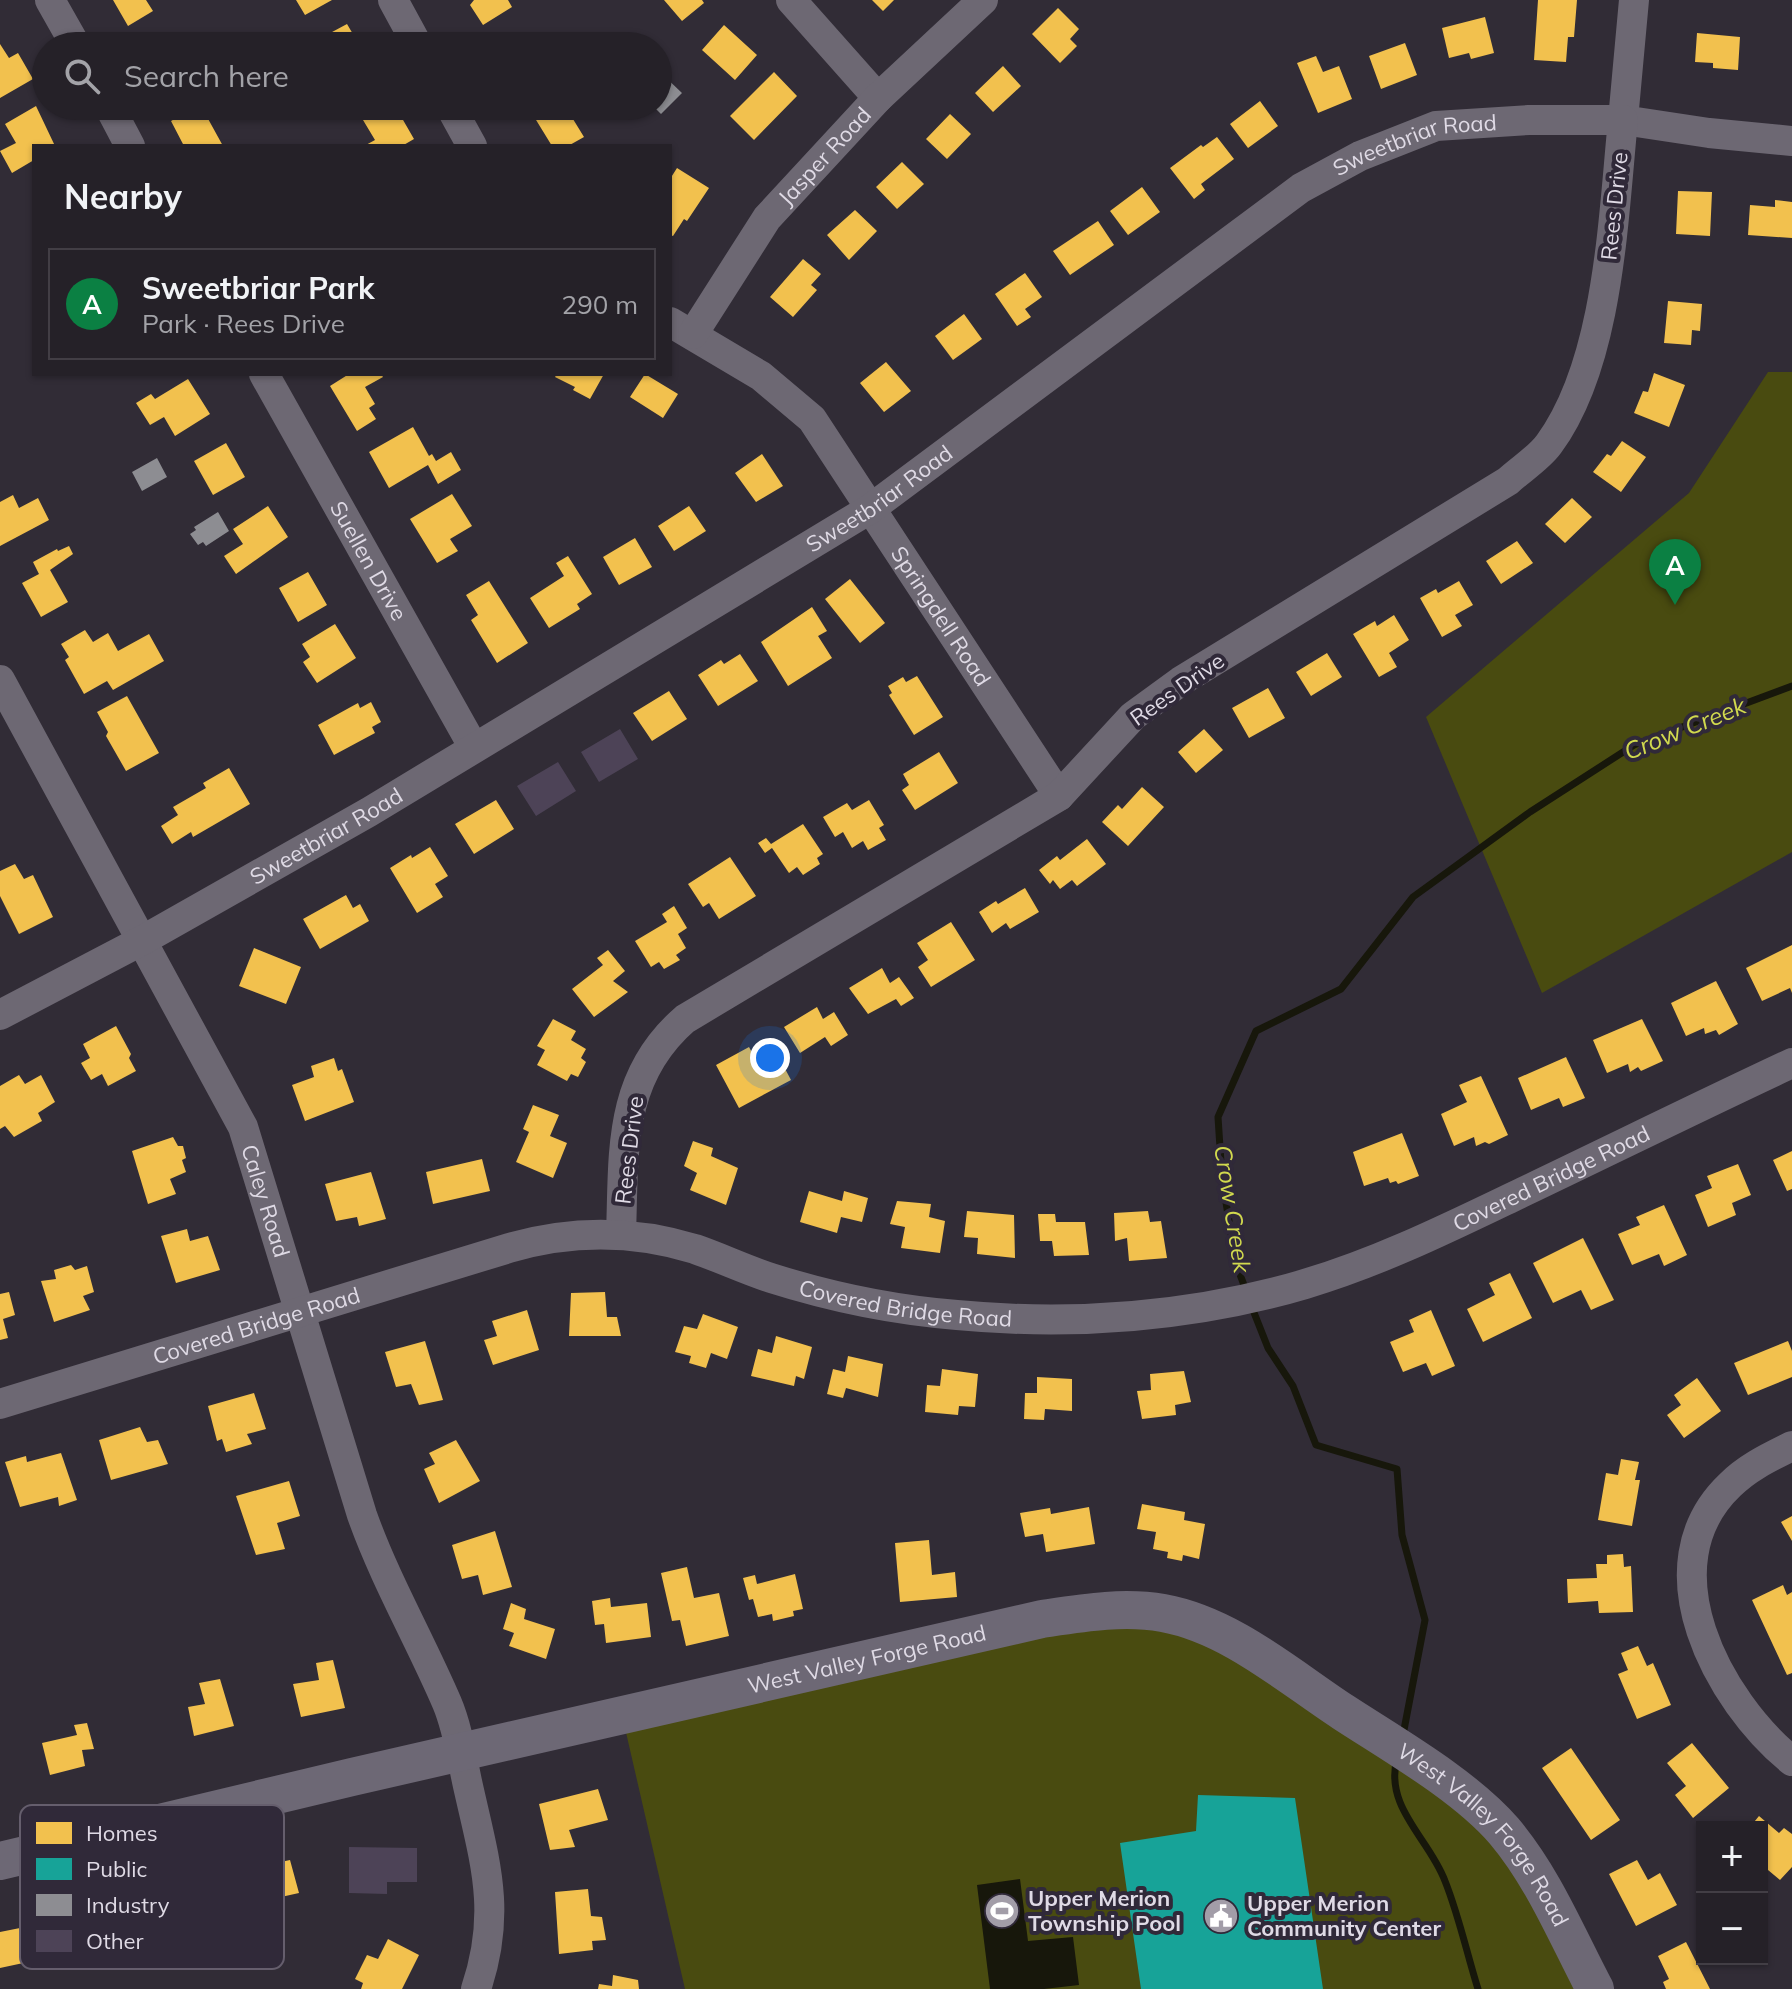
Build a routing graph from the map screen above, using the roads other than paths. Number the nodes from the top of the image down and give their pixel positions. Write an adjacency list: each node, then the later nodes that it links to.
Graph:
1 (50, 0): 6 (street)
2 (393, 0): 7 (street)
3 (791, 0): 8 (street)
4 (983, 0): 8 (street, Jasper Road)
5 (1634, 0): 11 (street, Rees Drive)
6 (68, 32)
7 (410, 32)
8 (878, 98): 15 (street, Jasper Road)
9 (116, 120): 13 (street)
10 (458, 120): 14 (street)
11 (1623, 120): 12 (street, Sweetbriar Road); 17 (street, Sweetbriar Road); 20 (street, Rees Drive)
12 (1792, 141)
13 (129, 144)
14 (471, 144)
15 (682, 328): 17 (street, Springdell Road)
16 (265, 376): 19 (street, Suellen Drive)
17 (870, 509): 19 (street, Sweetbriar Road); 20 (street, Springdell Road)
18 (0, 680): 21 (street, Caley Road)
19 (474, 748): 21 (street, Sweetbriar Road)
20 (1059, 796): 24 (street, Rees Drive)
21 (143, 940): 22 (street, Sweetbriar Road); 25 (street, Caley Road)
22 (0, 1015)
23 (1792, 1063): 24 (street, Covered Bridge Road)
24 (621, 1235): 25 (street, Covered Bridge Road)
25 (301, 1314): 26 (street, Covered Bridge Road); 28 (street, Caley Road)
26 (0, 1404)
27 (1792, 1446): 29 (street)
28 (460, 1752): 30 (main road, West Valley Forge Road); 33 (street, Caley Road); 34 (main road, West Valley Forge Road)
29 (1792, 1761)
30 (236, 1805)
31 (20, 1856): 32 (main road, West Valley Forge Road)
32 (0, 1861)
33 (476, 1989)
34 (1595, 1989)

